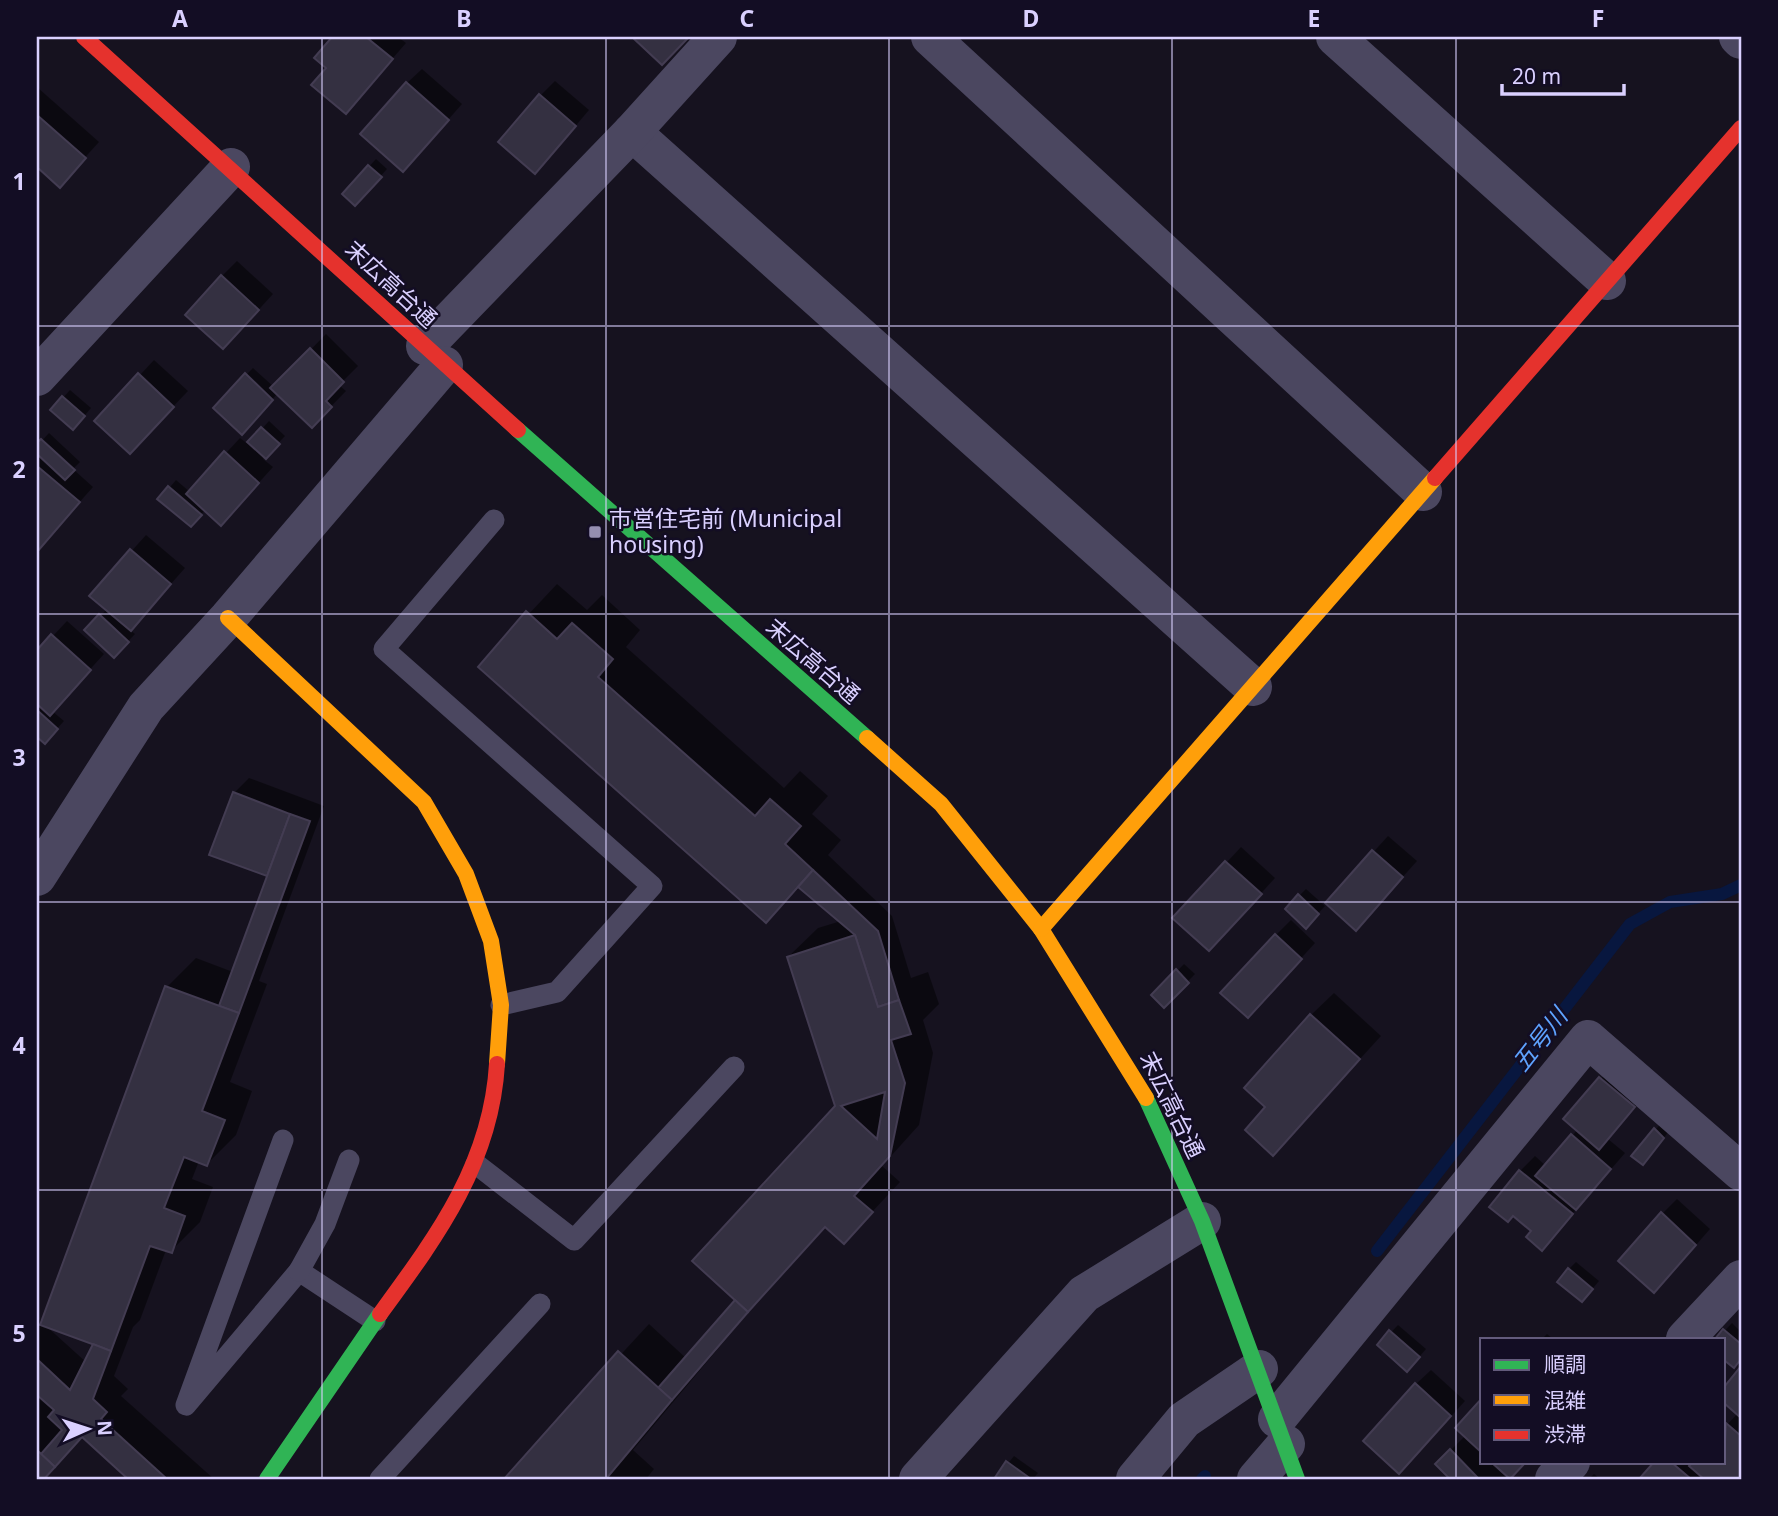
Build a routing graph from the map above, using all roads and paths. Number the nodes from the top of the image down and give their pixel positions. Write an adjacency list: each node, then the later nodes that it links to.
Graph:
1 (85, 37): 7 (street, 末広高台通)
2 (718, 37): 6 (street)
3 (930, 37): 11 (street)
4 (1335, 37): 8 (street)
5 (1741, 128): 8 (street)
6 (632, 132): 9 (street); 14 (street)
7 (230, 167): 9 (street, 末広高台通); 10 (street)
8 (1607, 281): 11 (street)
9 (435, 356): 13 (street); 16 (street, 末広高台通)
10 (37, 377)
11 (1423, 492): 14 (street)
12 (494, 520): 17 (lane)
13 (228, 618): 15 (street); 17 (street)
14 (1253, 687): 16 (street)
15 (37, 877)
16 (1041, 929): 23 (street, 末広高台通)
17 (501, 1005): 21 (street)
18 (734, 1067): 21 (lane)
19 (283, 1140): 24 (lane)
20 (349, 1160): 24 (lane)
21 (476, 1164): 27 (street)
22 (1741, 1171): 30 (street)
23 (1202, 1221): 29 (street, 末広高台通); 34 (street)
24 (299, 1271): 27 (lane)
25 (1741, 1279): 28 (street)
26 (540, 1304): 33 (lane)
27 (375, 1321): 32 (street)
28 (1686, 1338)
29 (1259, 1369): 30 (street, 末広高台通); 35 (street)
30 (1286, 1447): 36 (street)
31 (1569, 1464): 37 (street)
32 (267, 1479)
33 (380, 1479)
34 (918, 1479)
35 (1135, 1479)
36 (1256, 1479)
37 (1554, 1479)

